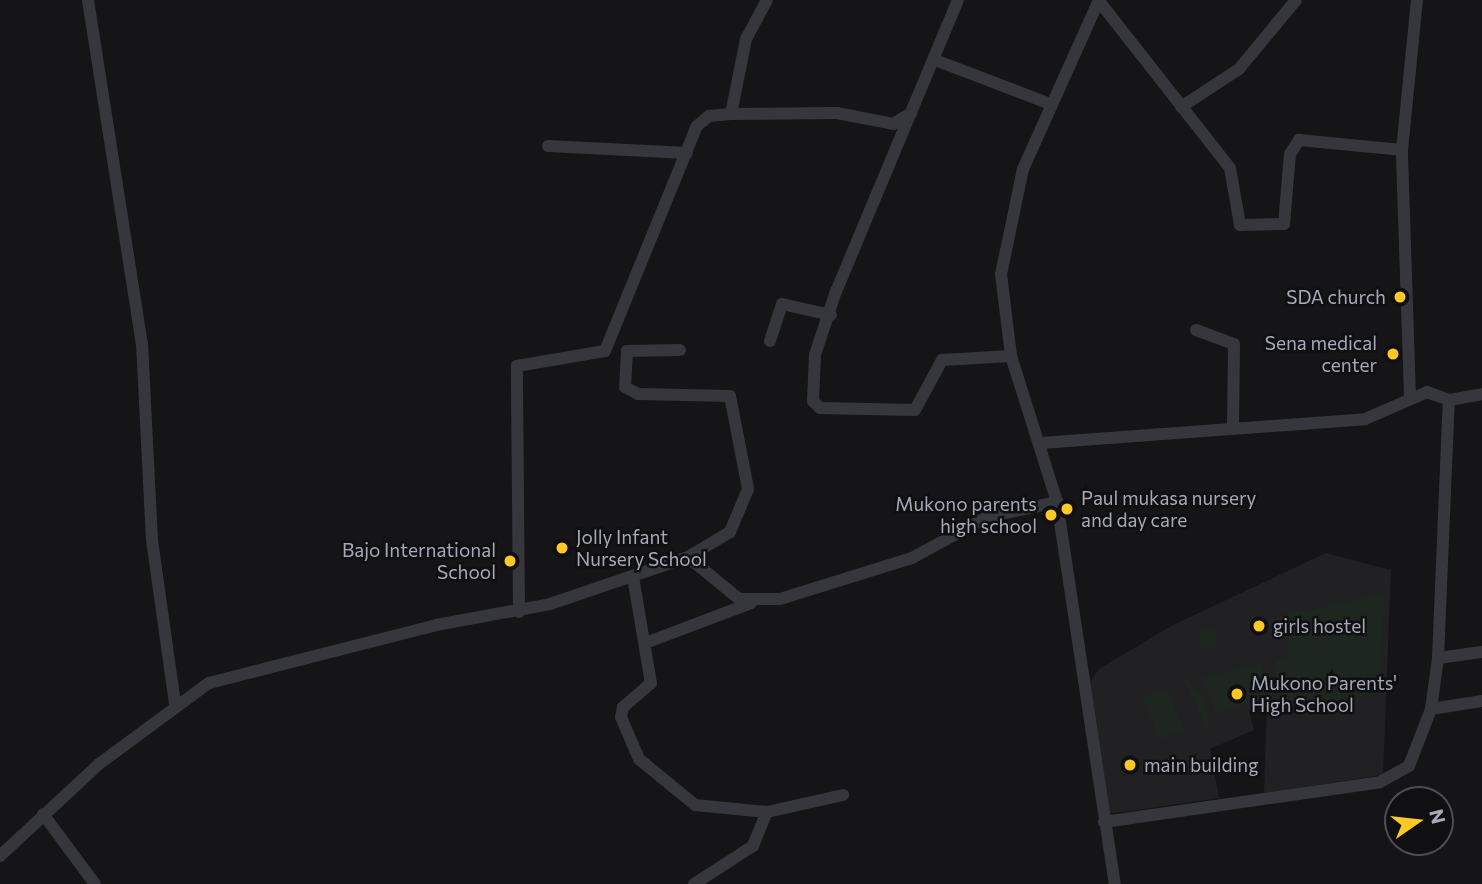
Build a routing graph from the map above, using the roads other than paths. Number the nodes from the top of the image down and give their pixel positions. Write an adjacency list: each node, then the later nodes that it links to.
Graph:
1 (88, 0): 34 (street)
2 (767, 0): 11 (street)
3 (958, 0): 7 (street)
4 (1099, 0): 8 (street); 9 (street)
5 (1296, 0): 9 (street)
6 (1417, 0): 13 (street)
7 (935, 60): 8 (street); 10 (street)
8 (1050, 104): 19 (street)
9 (1181, 107): 13 (street)
10 (911, 113): 11 (street); 15 (street)
11 (731, 114): 14 (street)
12 (548, 146): 14 (street)
13 (1402, 150): 21 (street)
14 (687, 153): 29 (street)
15 (831, 315): 17 (street); 19 (street)
16 (1196, 330): 23 (street)
17 (770, 341)
18 (680, 350): 26 (street)
19 (1011, 356): 24 (street)
20 (1482, 394): 22 (street)
21 (1410, 397): 22 (street); 23 (street)
22 (1449, 400): 32 (street)
23 (1233, 429): 24 (street)
24 (1041, 443): 25 (street)
25 (1057, 502): 28 (street); 39 (street)
26 (688, 557): 27 (street); 28 (street)
27 (633, 576): 29 (street); 30 (street)
28 (751, 603): 30 (street)
29 (519, 612): 34 (street)
30 (648, 642): 37 (street)
31 (1482, 652): 32 (street)
32 (1438, 658): 35 (street)
33 (1482, 701): 35 (street)
34 (175, 704): 38 (street)
35 (1432, 709): 39 (street)
36 (843, 795): 37 (street)
37 (767, 812): 42 (street)
38 (43, 814): 40 (street); 41 (street)
39 (1104, 822): 43 (street)
40 (0, 856)
41 (95, 884)
42 (694, 884)
43 (1115, 884)

